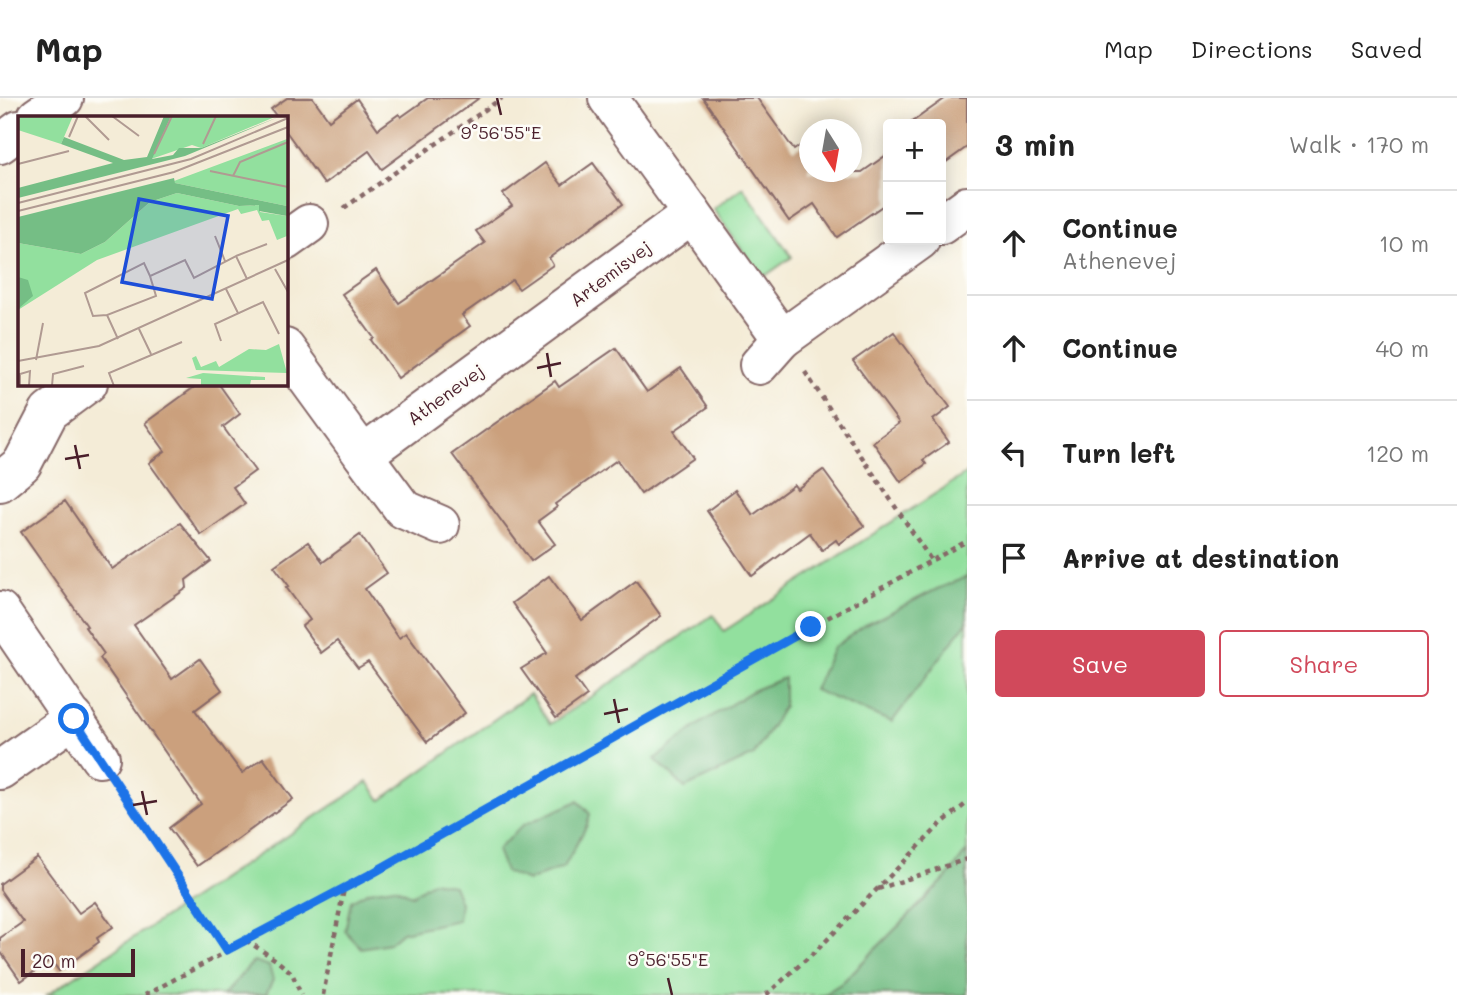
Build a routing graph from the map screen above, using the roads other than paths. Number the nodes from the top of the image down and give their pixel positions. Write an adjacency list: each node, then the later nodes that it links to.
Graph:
1 (64, 98): 3 (street)
2 (608, 98): 7 (street)
3 (38, 116)
4 (18, 131): 5 (street)
5 (0, 144)
6 (967, 206): 8 (street)
7 (692, 214): 9 (street); 10 (street, Artemisvej)
8 (946, 221)
9 (913, 245)
10 (529, 335): 13 (street, Athenevej)
11 (287, 351): 13 (street)
12 (85, 385): 14 (street)
13 (363, 455): 15 (street)
14 (0, 482)
15 (440, 524)
16 (0, 611): 17 (street)
17 (74, 719): 18 (street); 19 (street)
18 (100, 758)
19 (0, 770)

